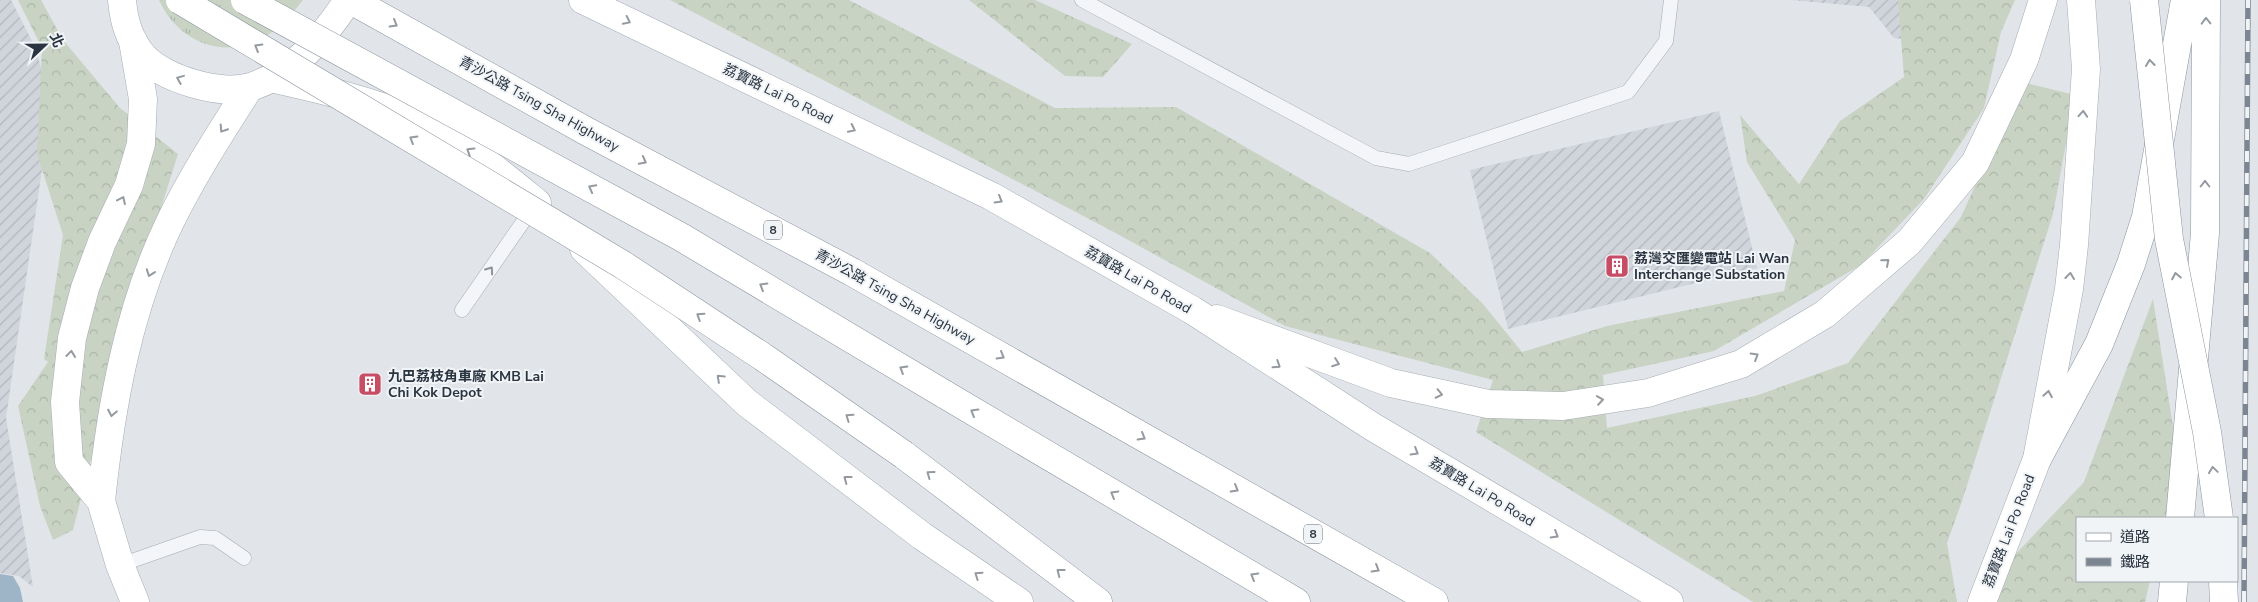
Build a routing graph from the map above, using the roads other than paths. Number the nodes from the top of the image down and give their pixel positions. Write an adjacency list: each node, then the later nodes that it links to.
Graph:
1 (180, 0): 27 (main road, one-way to 1, bridge)
2 (245, 0): 28 (main road, one-way to 2, bridge)
3 (350, 0): 13 (main road); 29 (main road, 青沙公路 Tsing Sha Highway / 8, one-way to 29)
4 (583, 0): 16 (main road, 荔寶路 Lai Po Road, one-way to 16)
5 (1082, 0): 6 (lane)
6 (1671, 0)
7 (2042, 0): 16 (main road, one-way to 7)
8 (2081, 0): 17 (main road, one-way to 8)
9 (2144, 0): 20 (main road, one-way to 9, bridge)
10 (2185, 0): 17 (main road)
11 (2206, 0): 19 (main road, one-way to 11)
12 (122, 16): 13 (main road, one-way to 12); 18 (main road, one-way to 12)
13 (260, 83): 14 (main road, one-way to 13); 18 (main road, one-way to 18)
14 (536, 203): 15 (lane, one-way to 14); 26 (main road, one-way to 14)
15 (462, 310)
16 (1192, 310): 30 (main road, 荔寶路 Lai Po Road, one-way to 30)
17 (2037, 459): 31 (main road, 荔寶路 Lai Po Road)
18 (101, 501): 22 (main road)
19 (2180, 517)
20 (2219, 517)
21 (244, 558): 22 (lane)
22 (120, 565): 25 (main road)
23 (2174, 582): 32 (main road)
24 (2223, 582): 33 (main road)
25 (135, 602)
26 (1019, 602)
27 (1098, 602)
28 (1296, 602)
29 (1434, 602)
30 (1669, 602)
31 (1982, 602)
32 (2172, 602)
33 (2224, 602)

